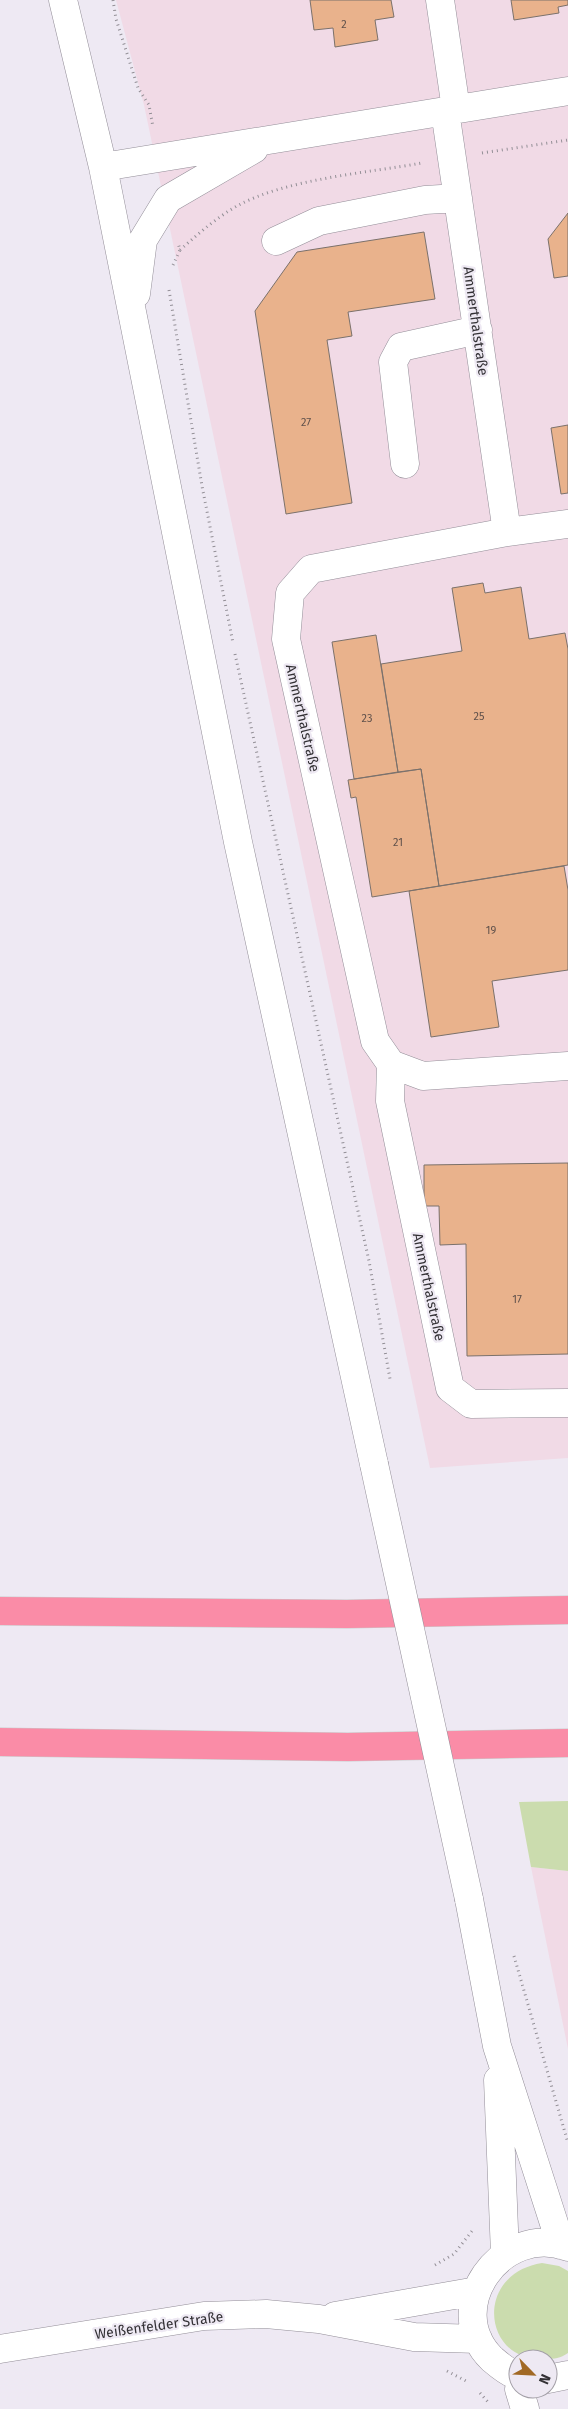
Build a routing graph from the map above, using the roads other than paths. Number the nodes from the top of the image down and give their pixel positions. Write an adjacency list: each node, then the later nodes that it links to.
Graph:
1 (63, 0): 6 (street)
2 (440, 0): 4 (street, Ammerthalstraße)
3 (568, 91): 4 (street)
4 (451, 110): 5 (street); 7 (street, Ammerthalstraße)
5 (268, 140): 6 (street); 9 (street)
6 (103, 167): 9 (street)
7 (458, 198): 8 (street); 10 (street, Ammerthalstraße)
8 (276, 241)
9 (133, 318): 21 (street, bridge)
10 (478, 330): 11 (street); 13 (street, Ammerthalstraße)
11 (406, 464)
12 (568, 524): 13 (street, Ammerthalstraße)
13 (507, 532): 14 (street, Ammerthalstraße)
14 (391, 1064): 15 (street); 16 (street, Ammerthalstraße)
15 (568, 1066)
16 (568, 1403)
17 (568, 1610): 18 (highway)
18 (0, 1611)
19 (0, 1742): 20 (highway)
20 (568, 1743)
21 (497, 2046): 22 (street); 23 (street)
22 (565, 2246): 23 (street)
23 (505, 2254): 24 (street)
24 (477, 2291): 25 (street, Weißenfelder Straße); 26 (street)
25 (319, 2319): 26 (street, Weißenfelder Straße); 27 (street, Weißenfelder Straße)
26 (478, 2338): 28 (street)
27 (0, 2349)
28 (508, 2373)

